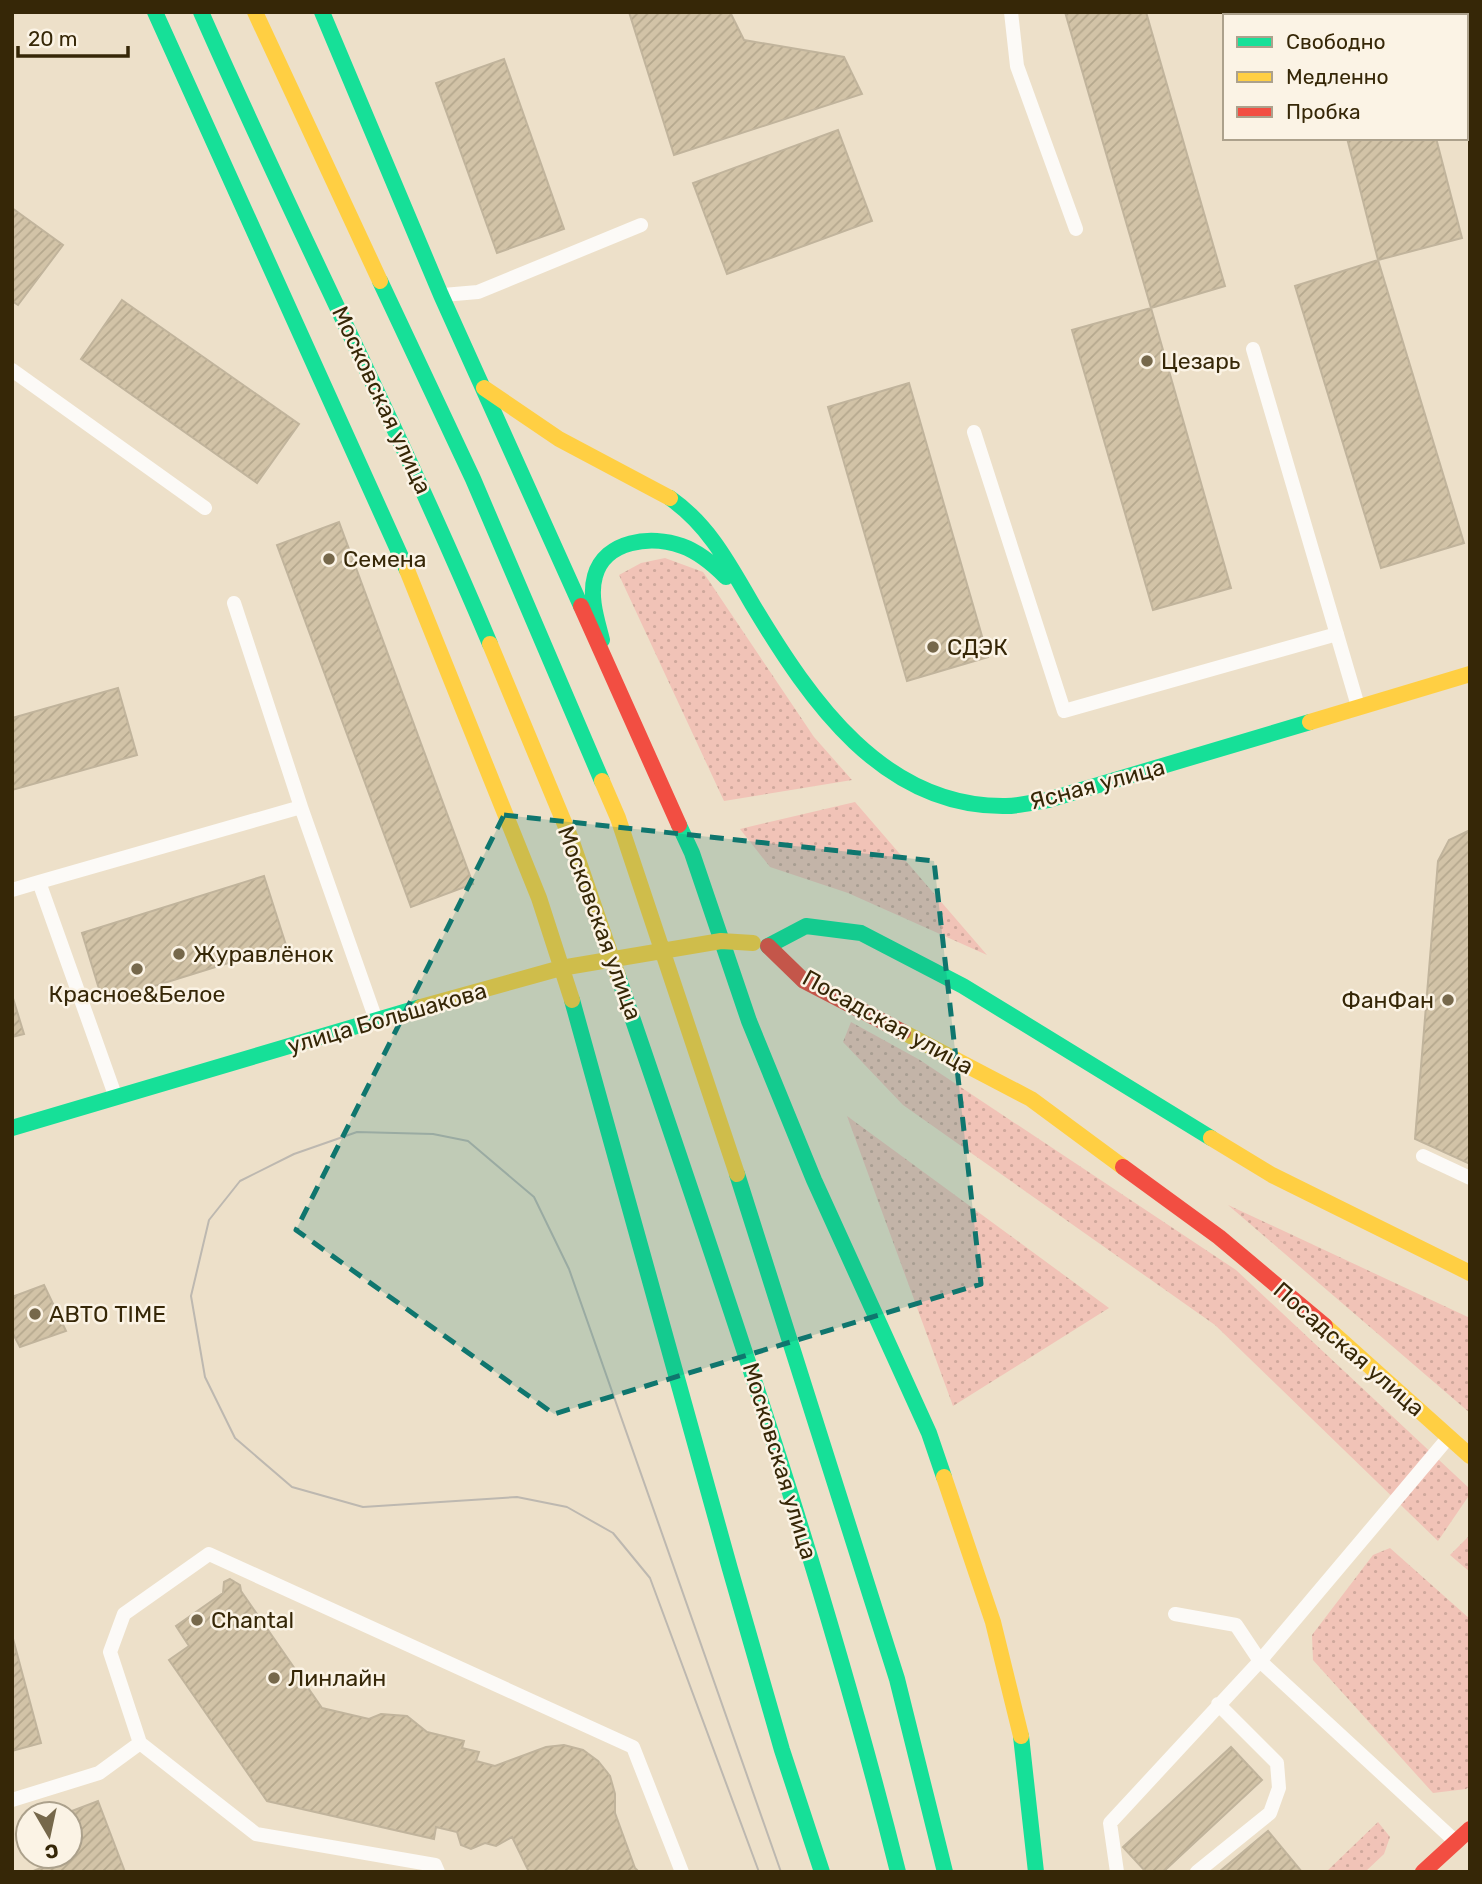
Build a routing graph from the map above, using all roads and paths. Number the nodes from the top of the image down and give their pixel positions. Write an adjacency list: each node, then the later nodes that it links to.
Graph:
1 (155, 12): 25 (main road)
2 (201, 12): 45 (main road, Московская улица)
3 (255, 12): 46 (main road, Московская улица)
4 (322, 12): 8 (main road)
5 (1011, 12): 7 (lane)
6 (641, 225): 8 (lane)
7 (1076, 229)
8 (441, 295): 11 (main road)
9 (1253, 349): 16 (lane)
10 (12, 370): 13 (lane)
11 (484, 388): 15 (main road); 17 (main road)
12 (974, 432): 16 (lane)
13 (205, 508)
14 (234, 603): 20 (lane)
15 (755, 607): 17 (main road); 19 (main road, Ясная улица)
16 (1337, 634): 19 (lane)
17 (604, 652): 23 (main road)
18 (1470, 674): 19 (main road, Ясная улица)
19 (1359, 707)
20 (301, 807): 21 (lane); 26 (lane)
21 (39, 882): 22 (lane); 27 (lane)
22 (12, 890)
23 (721, 941): 24 (main road, улица Большакова); 25 (main road, улица Большакова); 47 (main road)
24 (768, 946): 31 (main road); 32 (main road, Посадская улица)
25 (561, 968): 26 (main road, улица Большакова); 44 (main road)
26 (376, 1019): 27 (main road, улица Большакова)
27 (116, 1096): 28 (main road, улица Большакова)
28 (12, 1128)
29 (1423, 1156): 30 (lane)
30 (1470, 1178)
31 (1470, 1273)
32 (1449, 1438): 33 (main road, Посадская улица); 35 (lane)
33 (1470, 1456)
34 (1175, 1614): 35 (lane)
35 (1260, 1661): 36 (lane); 40 (lane)
36 (1218, 1704): 48 (lane); 49 (lane)
37 (140, 1743): 38 (lane); 42 (lane); 43 (lane)
38 (12, 1800)
39 (1470, 1829): 40 (main road)
40 (1456, 1842): 41 (main road)
41 (1441, 1865): 50 (main road)
42 (438, 1872)
43 (682, 1872)
44 (822, 1872)
45 (898, 1872)
46 (945, 1872)
47 (1036, 1872)
48 (1117, 1872)
49 (1197, 1872)
50 (1423, 1872)

